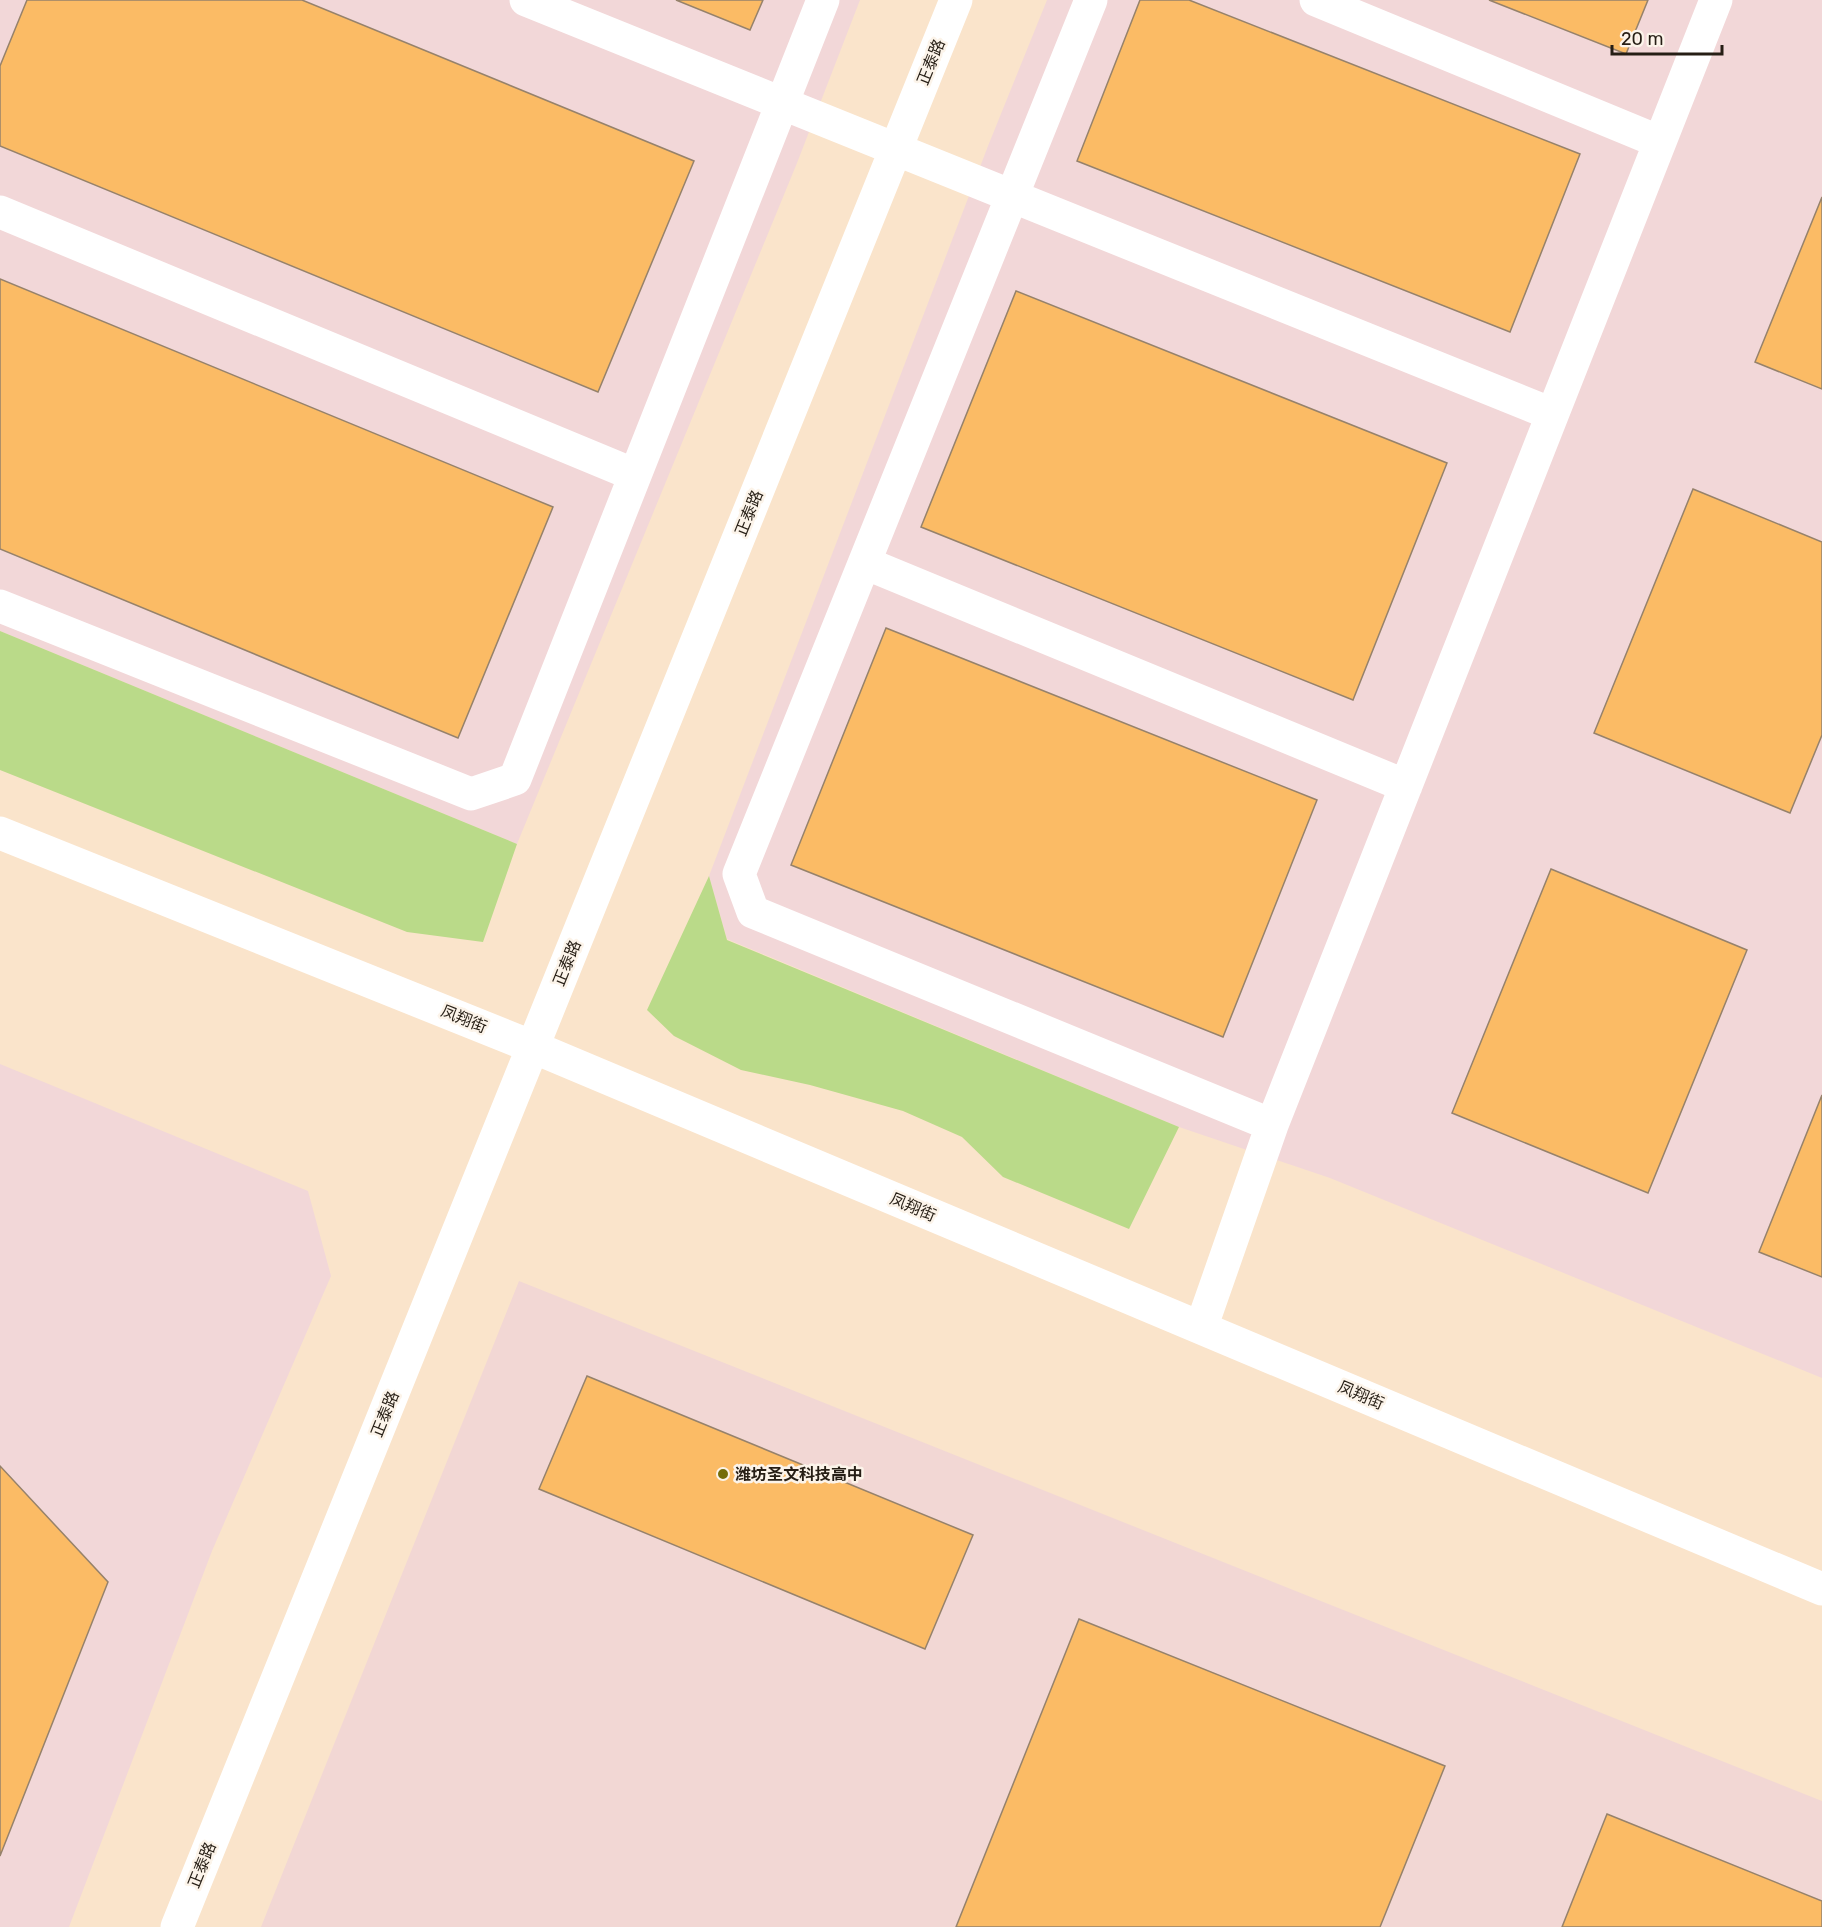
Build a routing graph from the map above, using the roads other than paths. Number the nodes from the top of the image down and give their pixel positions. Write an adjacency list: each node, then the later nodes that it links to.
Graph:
1 (526, 0): 7 (street)
2 (823, 0): 7 (street)
3 (956, 0): 9 (street, 正泰路)
4 (1091, 0): 10 (street)
5 (1316, 0): 8 (street)
6 (1716, 0): 8 (street)
7 (782, 104): 9 (street); 13 (street)
8 (1660, 142): 12 (street)
9 (896, 149): 10 (street); 18 (street, 正泰路)
10 (1012, 196): 12 (street); 14 (street)
11 (0, 212): 13 (street)
12 (1552, 414): 16 (street)
13 (635, 475): 15 (street)
14 (865, 562): 16 (street); 19 (street)
15 (0, 606)
16 (1406, 786): 19 (street)
17 (0, 833): 18 (street, 凤翔街)
18 (533, 1047): 20 (street, 凤翔街); 22 (street, 正泰路)
19 (1272, 1125): 20 (street)
20 (1201, 1328): 21 (street, 凤翔街)
21 (1822, 1589)
22 (177, 1927)

